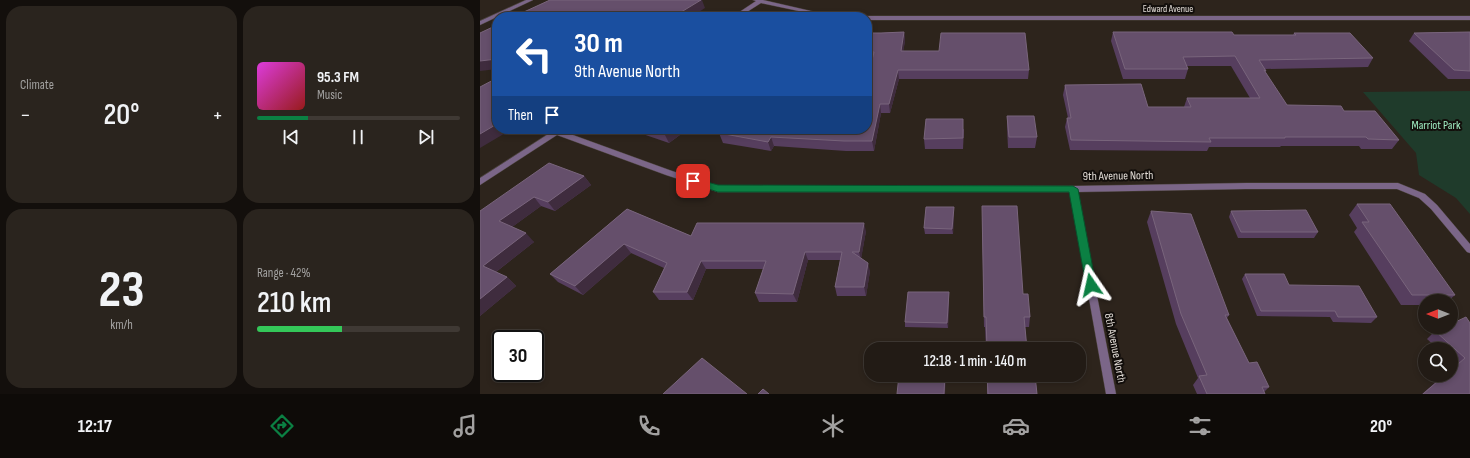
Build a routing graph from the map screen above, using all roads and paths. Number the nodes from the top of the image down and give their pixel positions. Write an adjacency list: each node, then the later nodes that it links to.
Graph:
1 (530, 0): 3 (street)
2 (758, 0): 4 (street); 5 (street)
3 (504, 12)
4 (742, 12)
5 (812, 12)
6 (492, 17): 9 (street)
7 (872, 18): 8 (street, Edward Avenue)
8 (1470, 18)
9 (480, 23)
10 (554, 134): 12 (street)
11 (570, 134): 13 (street, 9th Avenue North)
12 (480, 182)
13 (1073, 189): 14 (street, 9th Avenue North); 15 (street, 8th Avenue North)
14 (1470, 250)
15 (1111, 394)

